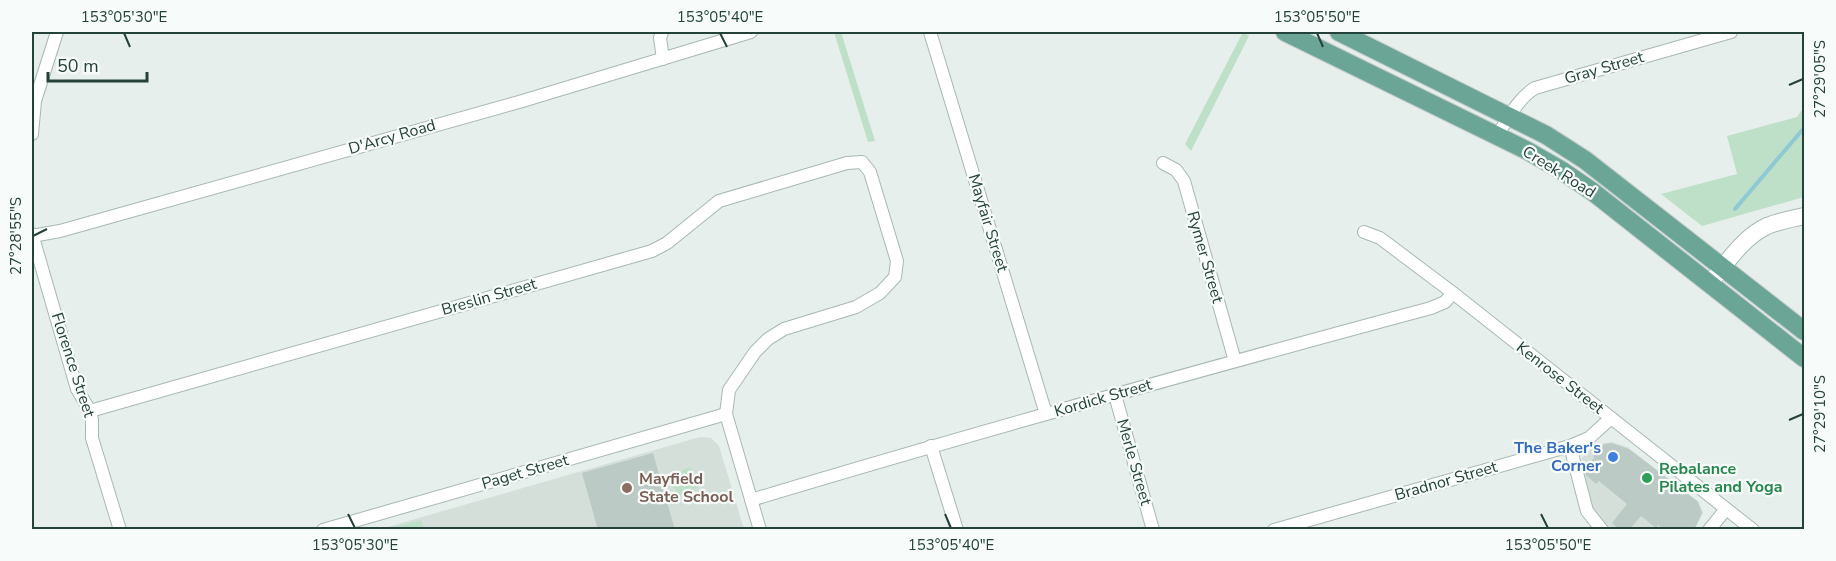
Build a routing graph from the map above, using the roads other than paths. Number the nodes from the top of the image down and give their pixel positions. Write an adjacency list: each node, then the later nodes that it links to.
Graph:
1 (57, 32): 10 (street)
2 (662, 32): 8 (street)
3 (751, 32): 8 (street, D'Arcy Road)
4 (930, 32): 25 (street, Mayfair Street)
5 (1285, 32): 11 (main road, Creek Road)
6 (1339, 32): 9 (main road, Creek Road)
7 (1731, 32): 9 (street, Gray Street)
8 (663, 59): 15 (street, D'Arcy Road)
9 (1509, 117): 11 (street, Gray Street); 16 (main road, Creek Road)
10 (32, 134)
11 (1497, 135): 17 (main road, Creek Road)
12 (1163, 163): 21 (street, Rymer Street)
13 (1804, 216): 16 (street)
14 (1364, 232): 18 (street, Kenrose Street)
15 (32, 235): 23 (street, Florence Street)
16 (1723, 267): 17 (street); 19 (main road, Creek Road)
17 (1710, 283): 20 (main road, Creek Road)
18 (1453, 293): 21 (street, Kordick Street); 26 (street, Kenrose Street)
19 (1804, 331)
20 (1804, 358)
21 (1234, 361): 22 (street, Kordick Street)
22 (1116, 395): 25 (street, Kordick Street); 35 (street, Merle Street)
23 (90, 411): 24 (street, Breslin Street); 31 (street, Florence Street)
24 (726, 414): 29 (street); 32 (street, Paget Street)
25 (1046, 414): 27 (street, Kordick Street)
26 (1611, 418): 28 (street, Bradnor Street); 30 (street, Kenrose Street)
27 (931, 446): 29 (street, Kordick Street); 34 (street)
28 (1570, 446): 36 (street, Bradnor Street); 37 (street)
29 (751, 500): 33 (street)
30 (1726, 509): 38 (street); 39 (street, Kenrose Street)
31 (120, 530)
32 (323, 530)
33 (760, 530)
34 (957, 530)
35 (1153, 530)
36 (1274, 530)
37 (1602, 530)
38 (1709, 530)
39 (1753, 530)

